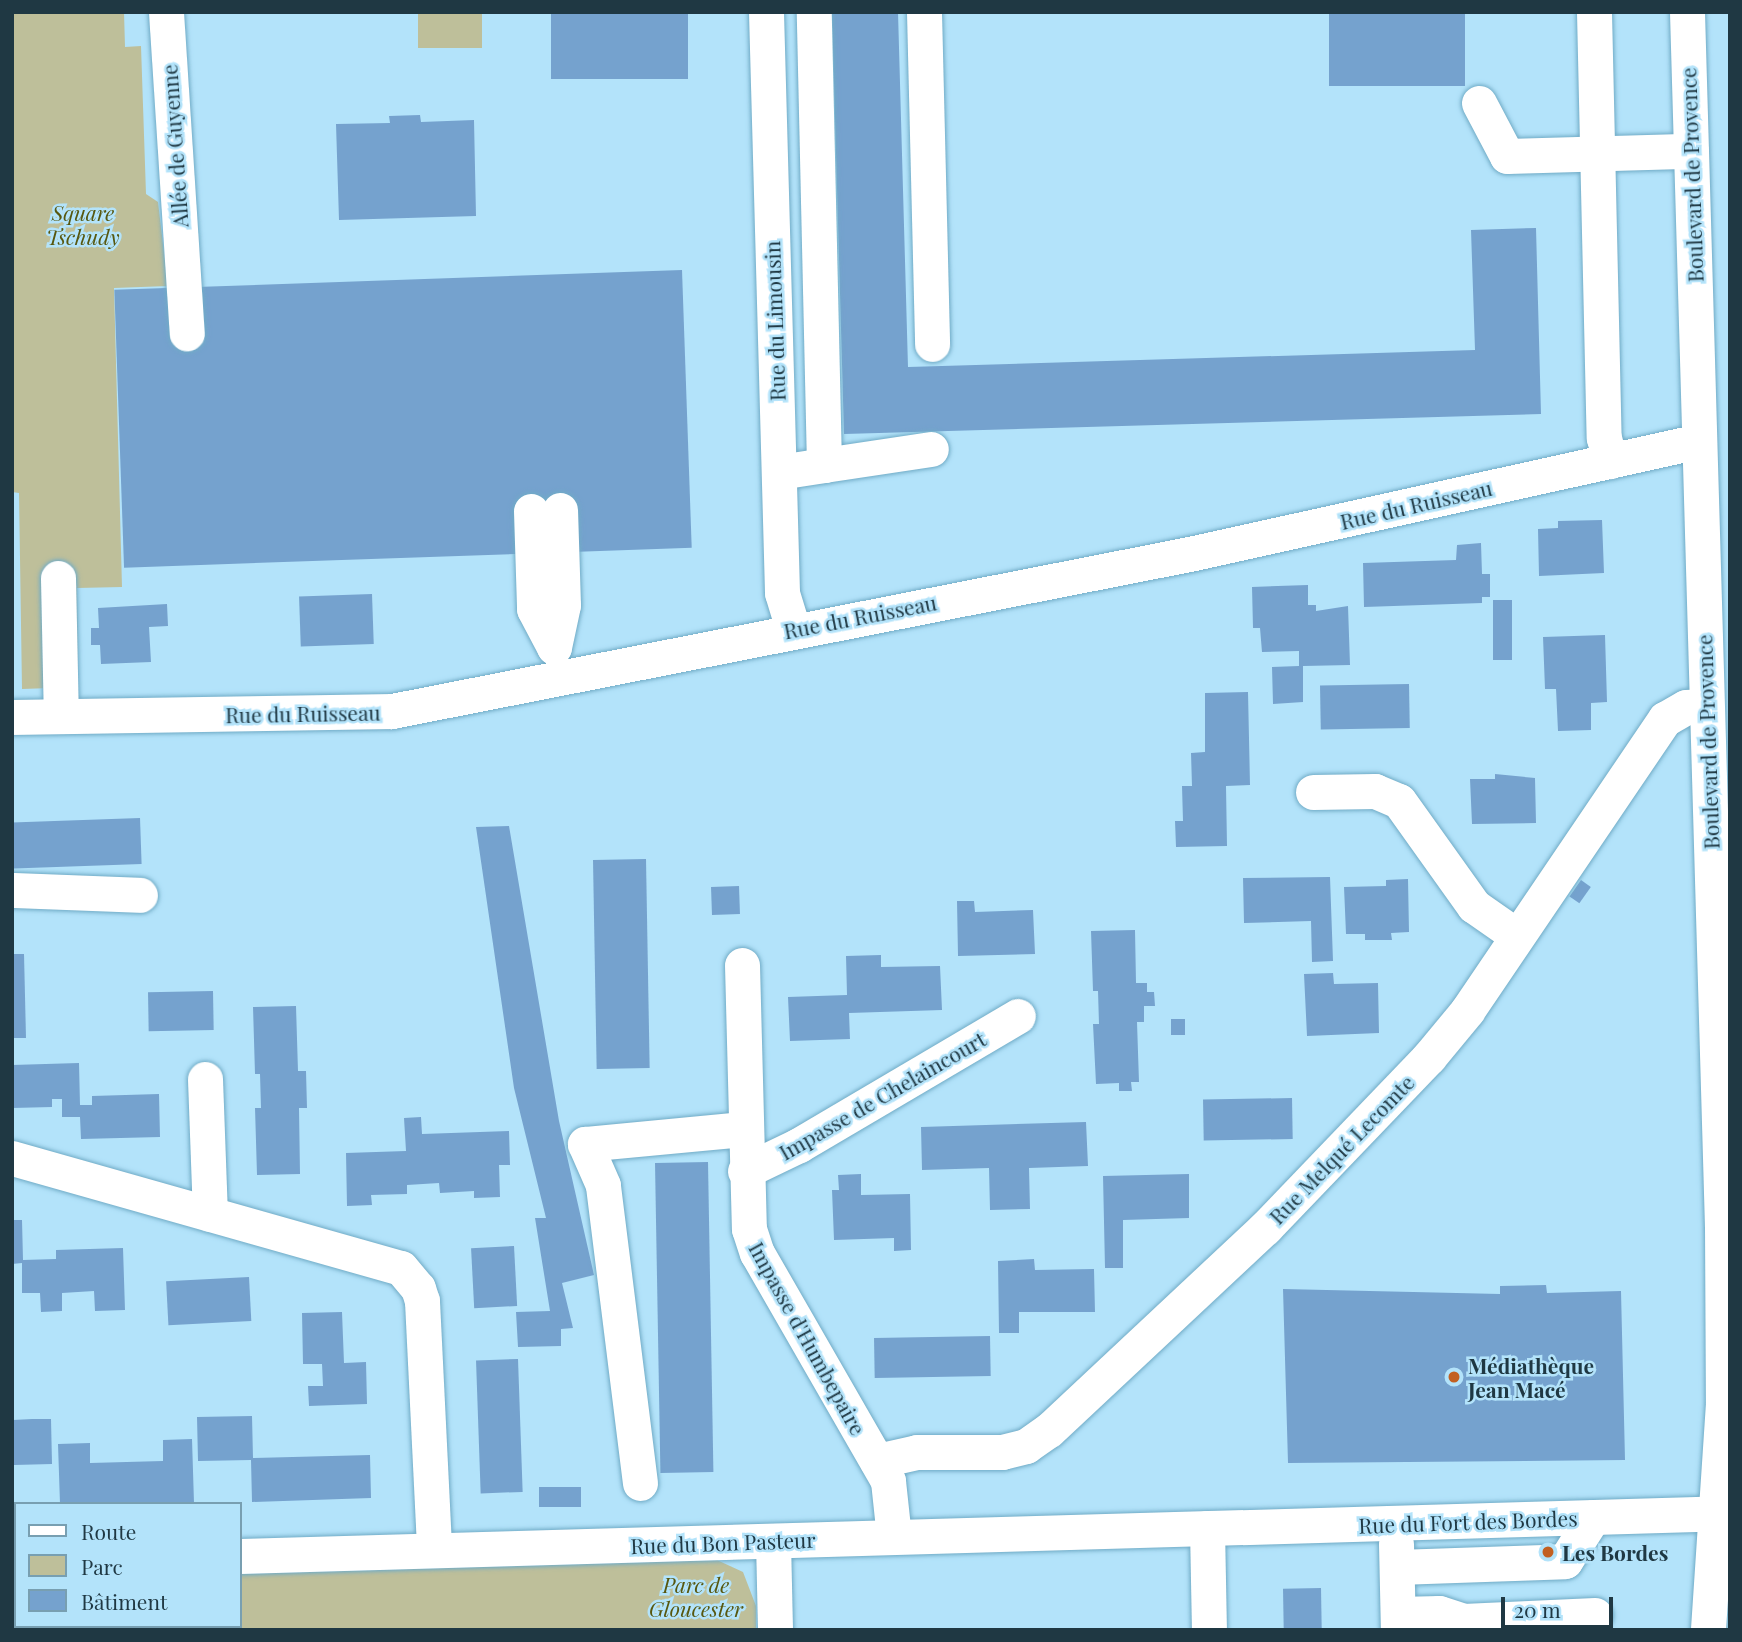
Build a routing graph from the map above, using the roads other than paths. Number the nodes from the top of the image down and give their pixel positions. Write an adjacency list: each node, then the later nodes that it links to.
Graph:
1 (166, 12): 10 (street, Allée de Guyenne)
2 (766, 12): 16 (street, Rue du Limousin)
3 (814, 12): 15 (street)
4 (924, 12): 11 (street)
5 (1594, 12): 9 (street)
6 (1687, 12): 8 (street, Boulevard de Provence)
7 (1479, 103): 9 (street)
8 (1691, 151): 9 (street); 12 (street, Boulevard de Provence)
9 (1598, 155): 14 (street)
10 (187, 333)
11 (932, 344)
12 (1699, 441): 14 (street, Rue du Ruisseau); 21 (street, Boulevard de Provence)
13 (932, 449): 15 (street)
14 (1610, 461): 19 (street, Rue du Ruisseau)
15 (824, 465): 16 (street)
16 (779, 472): 19 (street, Rue du Limousin)
17 (545, 510): 20 (street)
18 (58, 578): 22 (street)
19 (793, 629): 20 (street, Rue du Ruisseau)
20 (558, 662): 22 (street, Rue du Ruisseau)
21 (1706, 706): 27 (street, Rue Melqué Lecomte); 28 (street, Boulevard de Provence)
22 (61, 716): 23 (street, Rue du Ruisseau)
23 (12, 717)
24 (1312, 792): 27 (street)
25 (12, 890): 26 (street)
26 (140, 895)
27 (1517, 936): 36 (street, Rue Melqué Lecomte)
28 (1722, 946): 38 (street, Boulevard de Provence)
29 (741, 965): 32 (street, Impasse d'Humbepaire)
30 (1018, 1016): 34 (street, Impasse de Chelaincourt)
31 (205, 1079): 35 (street)
32 (744, 1129): 34 (street, Impasse d'Humbepaire); 37 (street)
33 (12, 1158): 35 (street)
34 (745, 1171): 36 (street, Impasse d'Humbepaire)
35 (210, 1214): 44 (street)
36 (877, 1461): 42 (street, Impasse d'Humbepaire)
37 (640, 1483)
38 (1723, 1513): 39 (street, Rue du Fort des Bordes); 52 (street, Boulevard de Provence)
39 (1593, 1517): 40 (street, Rue du Fort des Bordes); 46 (street)
40 (1395, 1523): 41 (street, Rue du Fort des Bordes); 46 (street)
41 (1207, 1528): 42 (street, Rue du Bon Pasteur); 51 (street)
42 (894, 1537): 43 (street, Rue du Bon Pasteur)
43 (773, 1541): 44 (street, Rue du Bon Pasteur); 50 (street)
44 (434, 1550): 45 (street, Rue du Bon Pasteur)
45 (242, 1556)
46 (1396, 1567): 48 (street)
47 (1595, 1615): 49 (street)
48 (1398, 1622): 49 (street)
49 (1463, 1626)
50 (775, 1630)
51 (1209, 1630)
52 (1708, 1630)

